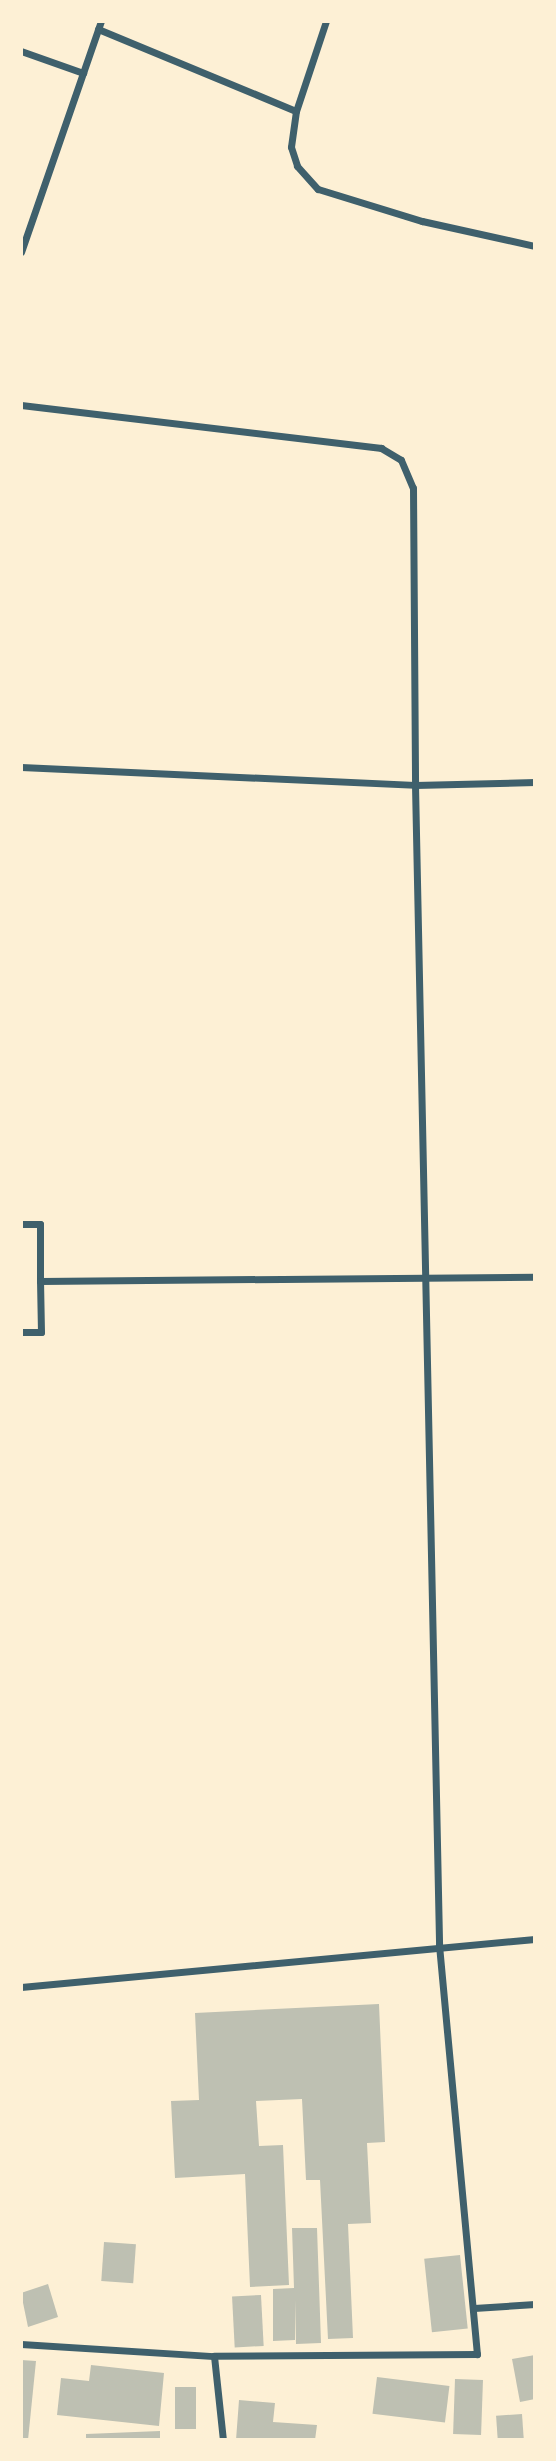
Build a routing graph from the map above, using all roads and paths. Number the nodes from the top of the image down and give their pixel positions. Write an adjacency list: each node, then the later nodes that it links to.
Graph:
1 (326, 21): 5 (street)
2 (100, 25): 4 (street); 5 (street)
3 (21, 51): 4 (street)
4 (83, 73): 7 (street)
5 (296, 111): 6 (street)
6 (535, 246)
7 (21, 252)
8 (21, 405): 11 (street)
9 (21, 767): 11 (street)
10 (535, 782): 11 (street)
11 (415, 785): 14 (street)
12 (21, 1224): 15 (street)
13 (535, 1277): 14 (street)
14 (428, 1278): 15 (street); 18 (street)
15 (40, 1282): 16 (street)
16 (21, 1332)
17 (535, 1939): 18 (street)
18 (439, 1945): 19 (street); 21 (street)
19 (21, 1987)
20 (535, 2304): 21 (street)
21 (474, 2308): 23 (street)
22 (21, 2344): 23 (street)
23 (214, 2356): 24 (street)
24 (223, 2440)

